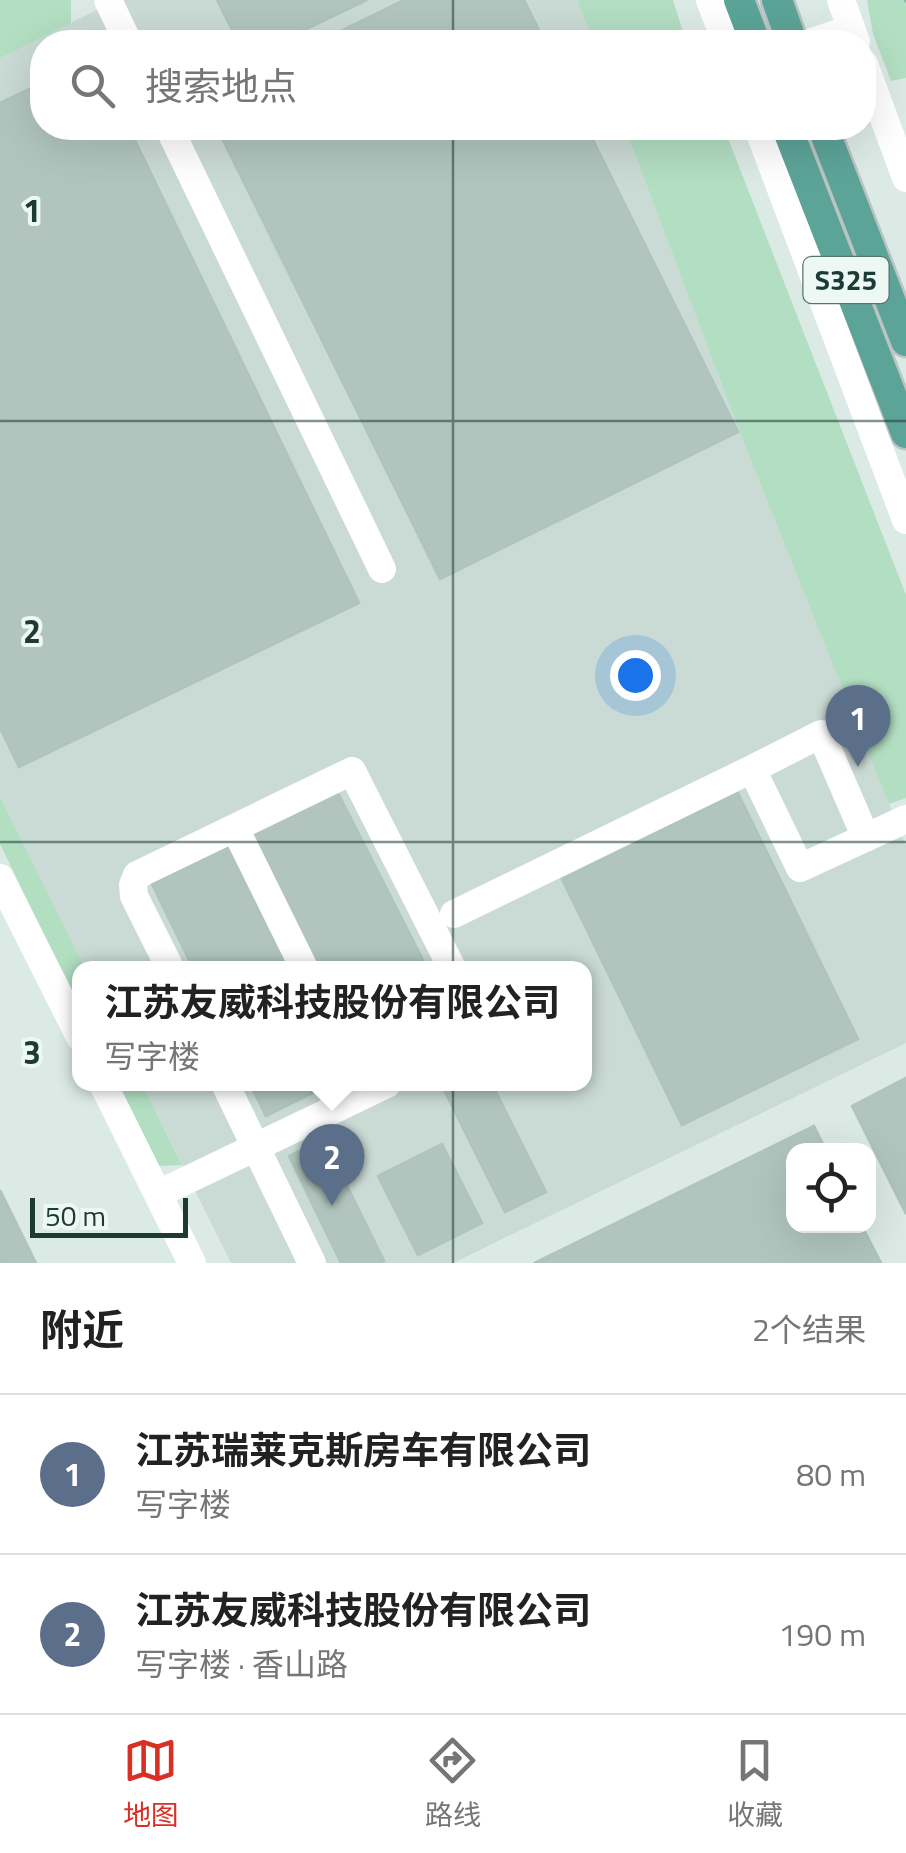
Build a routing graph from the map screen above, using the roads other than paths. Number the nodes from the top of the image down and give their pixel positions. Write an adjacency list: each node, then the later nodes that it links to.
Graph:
1 (108, 0): 6 (street)
2 (710, 0): 7 (street)
3 (739, 0): 8 (main road)
4 (777, 0): 9 (main road)
5 (841, 0): 10 (street)
6 (122, 30)
7 (721, 30)
8 (750, 30)
9 (788, 30)
10 (851, 30)
11 (876, 82): 12 (street)
12 (894, 109): 17 (street)
13 (175, 140): 22 (street)
14 (763, 140): 21 (street)
15 (792, 140): 20 (main road, S325)
16 (828, 140): 19 (main road, S325)
17 (900, 142): 18 (street)
18 (906, 178)
19 (906, 341)
20 (906, 433)
21 (906, 520)
22 (382, 569)
23 (752, 769): 26 (street); 26 (street); 28 (street)
24 (906, 819): 26 (street)
25 (235, 828): 29 (street); 30 (street); 31 (street)
26 (866, 838)
27 (0, 878): 32 (street)
28 (454, 914)
29 (166, 961)
30 (301, 961)
31 (448, 961)
32 (72, 1021)
33 (106, 1091): 37 (street)
34 (228, 1091): 36 (street)
35 (364, 1091): 36 (street)
36 (255, 1147): 37 (street); 39 (street)
37 (158, 1194): 38 (street)
38 (192, 1263)
39 (312, 1263)

